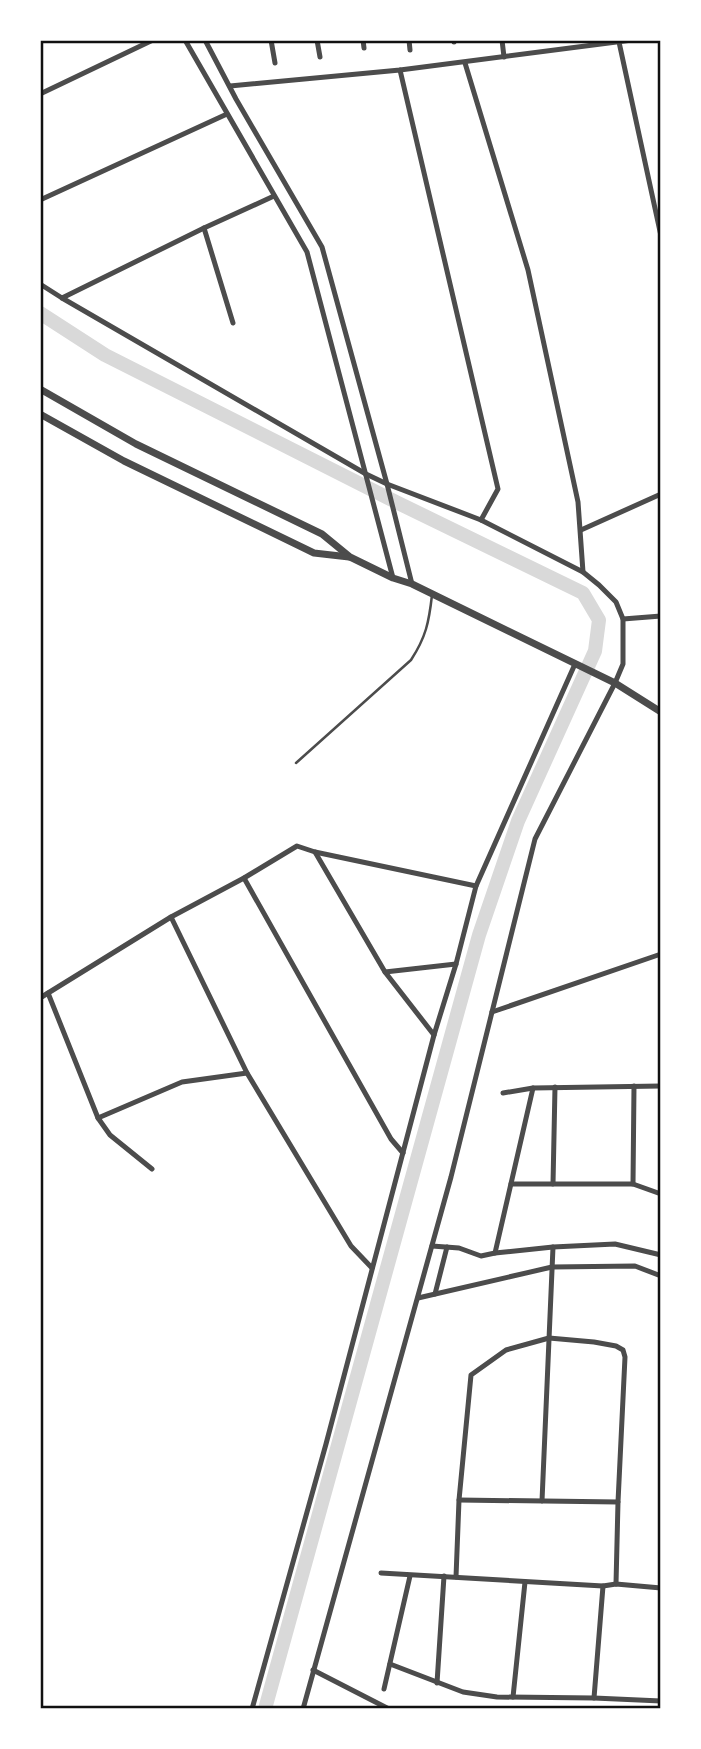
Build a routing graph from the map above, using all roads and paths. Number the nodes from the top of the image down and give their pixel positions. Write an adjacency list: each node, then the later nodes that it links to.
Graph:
1 (153, 40): 19 (street)
2 (185, 40): 20 (street)
3 (205, 40): 18 (street)
4 (271, 40): 15 (street)
5 (317, 40): 13 (street)
6 (363, 40): 11 (street)
7 (409, 40): 12 (street)
8 (502, 40): 14 (street)
9 (632, 40): 10 (street)
10 (619, 42): 14 (street); 24 (street)
11 (364, 48)
12 (410, 50)
13 (320, 57)
14 (504, 57): 16 (street)
15 (275, 63)
16 (465, 63): 17 (street); 34 (street)
17 (400, 70): 18 (street); 33 (street)
18 (230, 86): 31 (street)
19 (40, 94)
20 (227, 114): 21 (street); 22 (street)
21 (274, 196): 23 (street); 30 (street)
22 (40, 200)
23 (204, 228): 26 (street); 27 (street)
24 (661, 236)
25 (40, 284): 26 (street)
26 (62, 298): 30 (street)
27 (233, 323)
28 (40, 388): 35 (street)
29 (40, 414): 35 (street)
30 (366, 474): 31 (street); 37 (street)
31 (387, 484): 33 (street); 38 (street)
32 (661, 494): 34 (street)
33 (481, 520): 36 (street)
34 (581, 530): 36 (street)
35 (350, 557): 37 (street)
36 (583, 572): 41 (street)
37 (393, 578): 38 (street)
38 (412, 584): 39 (street)
39 (432, 594): 42 (street); 45 (lane)
40 (661, 615): 41 (street)
41 (623, 620): 43 (street)
42 (575, 664): 43 (street); 48 (street)
43 (615, 683): 44 (street); 55 (street)
44 (661, 712)
45 (296, 763)
46 (315, 852): 47 (street); 48 (street); 52 (street)
47 (244, 878): 49 (street); 64 (street)
48 (476, 886): 51 (street)
49 (171, 917): 53 (street); 57 (street)
50 (661, 954): 55 (street)
51 (456, 964): 52 (street); 56 (street)
52 (385, 972): 56 (street)
53 (48, 992): 54 (street); 63 (street)
54 (40, 998)
55 (492, 1012): 70 (street)
56 (434, 1035): 64 (street)
57 (247, 1073): 63 (street); 76 (street)
58 (661, 1086): 60 (street)
59 (555, 1087): 60 (street); 61 (street); 67 (street)
60 (634, 1087): 68 (street)
61 (533, 1088): 62 (street); 66 (street)
62 (503, 1093)
63 (98, 1118): 65 (street)
64 (403, 1153): 76 (street)
65 (152, 1169)
66 (511, 1184): 67 (street); 73 (street)
67 (553, 1184): 68 (street)
68 (633, 1184): 69 (street)
69 (661, 1194)
70 (432, 1246): 71 (street); 79 (street)
71 (447, 1247): 73 (street); 78 (street)
72 (553, 1247): 73 (street); 74 (street); 75 (street)
73 (495, 1252)
74 (661, 1255)
75 (552, 1267): 77 (street); 78 (street); 80 (street)
76 (372, 1268): 99 (street)
77 (661, 1276)
78 (435, 1294): 79 (street)
79 (418, 1298): 93 (street)
80 (550, 1338): 81 (street); 82 (street); 83 (street)
81 (459, 1500): 82 (street); 87 (street)
82 (542, 1501): 83 (street)
83 (618, 1502): 89 (street)
84 (381, 1573): 85 (street)
85 (410, 1576): 86 (street); 92 (street)
86 (444, 1576): 87 (street); 94 (street)
87 (456, 1577): 88 (street)
88 (526, 1583): 90 (street); 96 (street)
89 (616, 1584): 90 (street); 91 (street)
90 (603, 1586): 97 (street)
91 (661, 1588)
92 (390, 1664): 94 (street); 95 (street)
93 (313, 1670): 100 (street); 101 (street)
94 (437, 1683): 96 (street)
95 (384, 1689)
96 (513, 1697): 97 (street)
97 (594, 1698): 98 (street)
98 (661, 1701)
99 (252, 1709)
100 (303, 1709)
101 (389, 1709)

